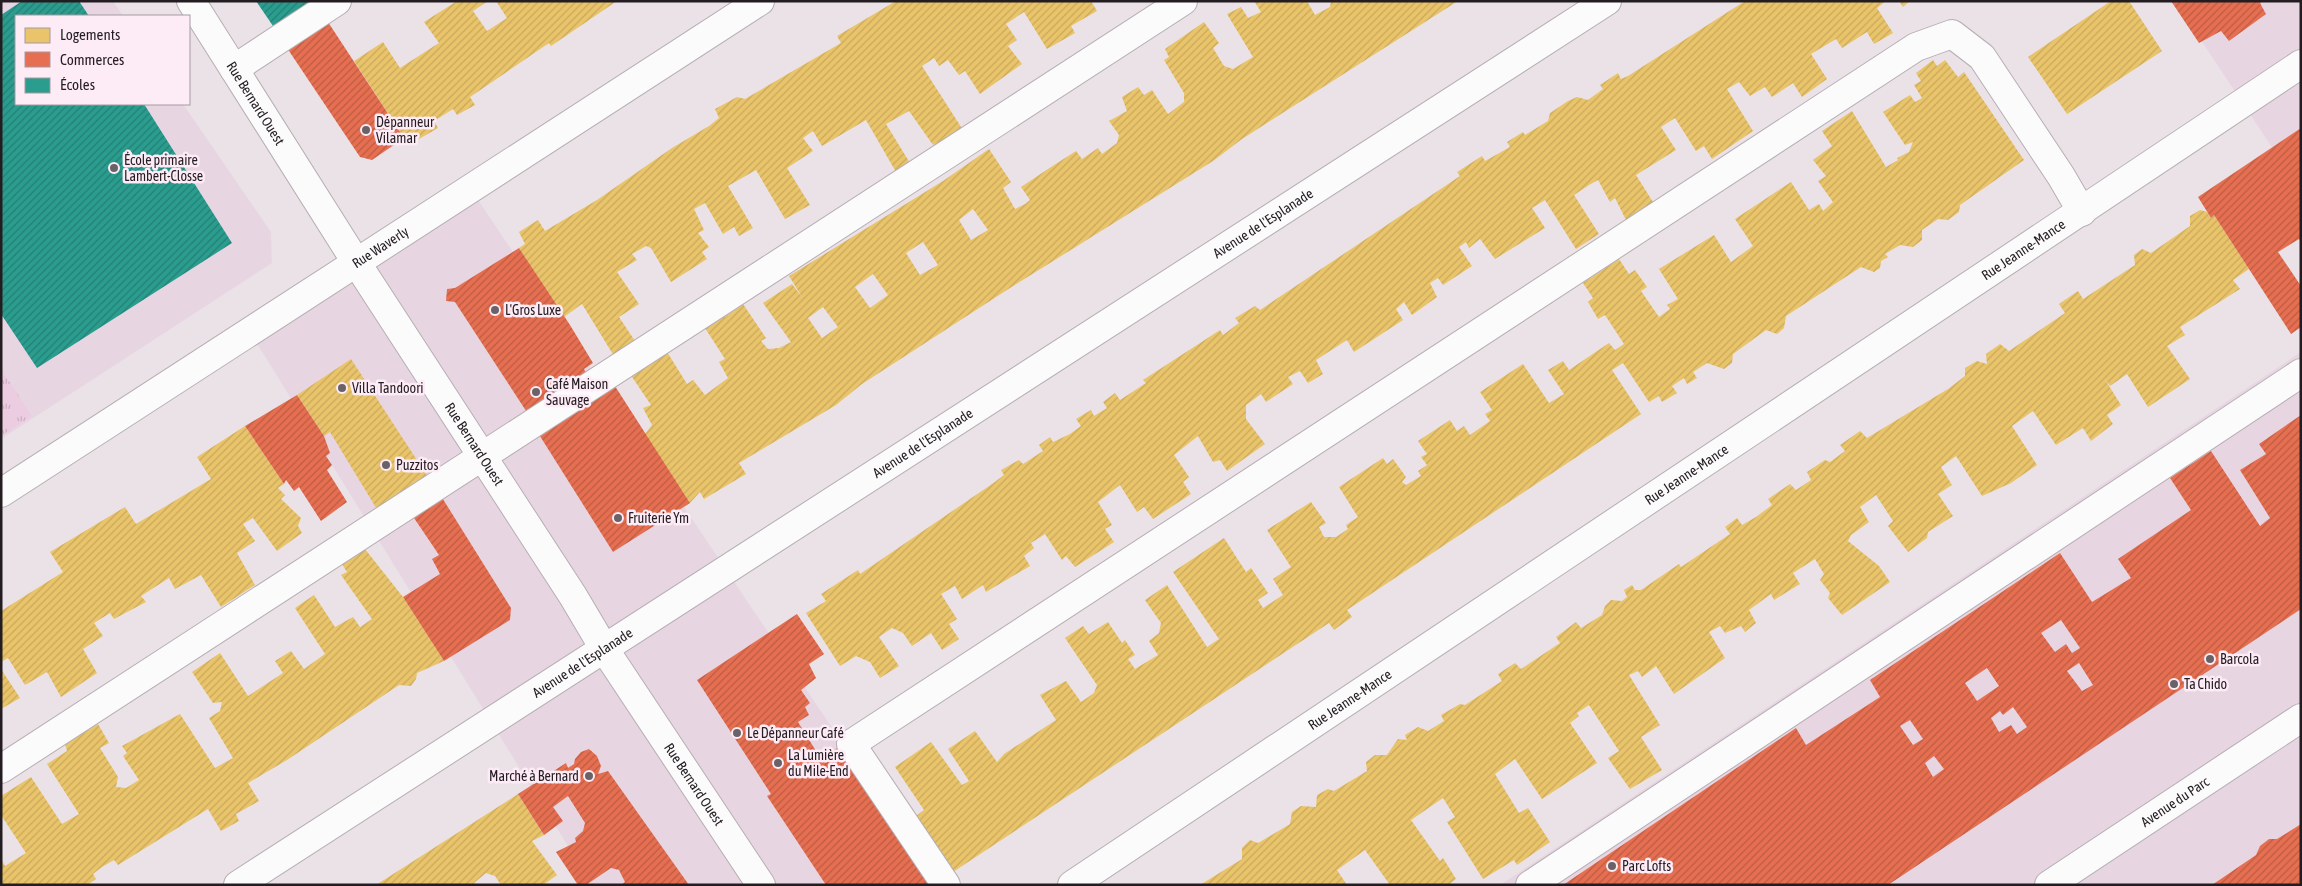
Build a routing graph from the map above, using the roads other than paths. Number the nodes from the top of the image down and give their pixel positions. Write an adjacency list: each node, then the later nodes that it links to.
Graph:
1 (191, 1): 7 (street, Rue Bernard Ouest)
2 (337, 1): 7 (street)
3 (760, 1): 9 (street, Rue Waverly)
4 (1183, 1): 11 (street)
5 (1607, 1): 13 (street, Avenue de l'Esplanade)
6 (2301, 64): 8 (street, Rue Jeanne-Mance)
7 (234, 69): 9 (street, Rue Bernard Ouest)
8 (2082, 212): 18 (street); 19 (street, Rue Jeanne-Mance)
9 (356, 262): 11 (street, Rue Bernard Ouest); 12 (street, Rue Waverly)
10 (2301, 373): 20 (street)
11 (483, 458): 13 (street, Rue Bernard Ouest); 15 (street)
12 (1, 493)
13 (605, 650): 16 (street, Avenue de l'Esplanade); 17 (street, Rue Bernard Ouest)
14 (2301, 718): 21 (street, Avenue du Parc)
15 (1, 769)
16 (238, 885)
17 (761, 885)
18 (946, 885)
19 (1072, 885)
20 (1530, 885)
21 (2049, 885)

